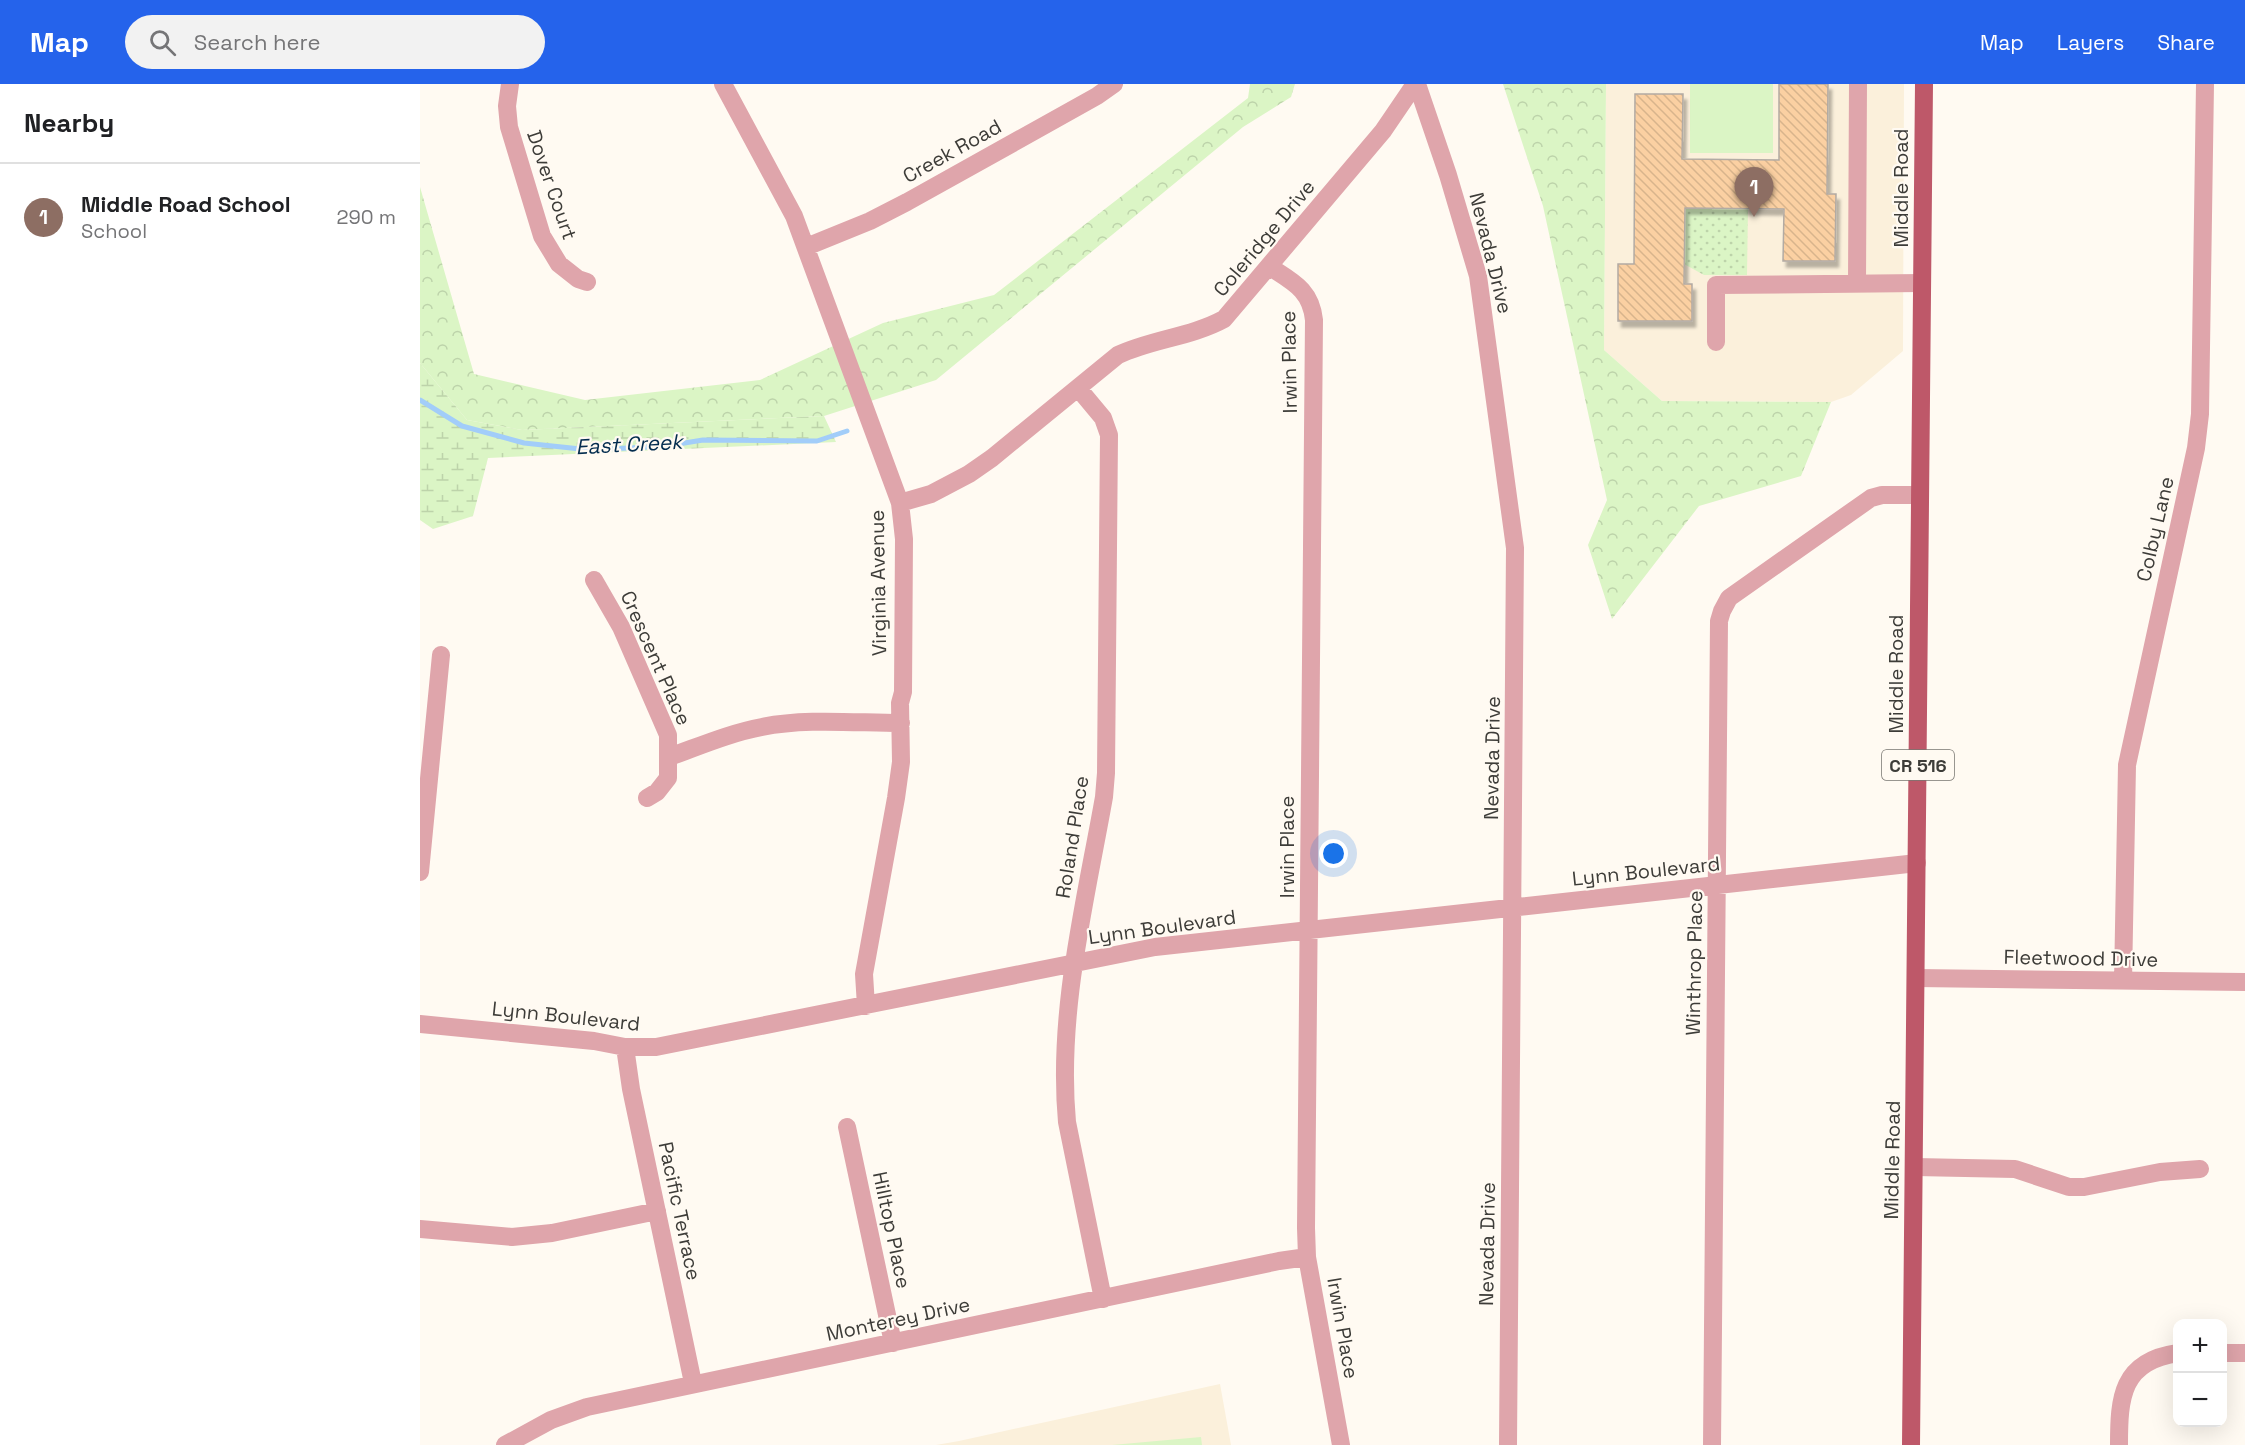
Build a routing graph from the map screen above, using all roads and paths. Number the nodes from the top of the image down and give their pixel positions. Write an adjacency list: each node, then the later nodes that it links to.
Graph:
1 (510, 84): 10 (street, Dover Court)
2 (723, 84): 8 (street, Virginia Avenue)
3 (1114, 84): 8 (street, Creek Road)
4 (1416, 84): 9 (street, Coleridge Drive); 25 (street, Nevada Drive)
5 (1858, 84): 11 (street)
6 (1924, 84): 12 (main road, Middle Road / CR 516)
7 (2205, 84): 29 (street, Colby Lane)
8 (806, 247): 16 (street, Virginia Avenue)
9 (1270, 267): 14 (street, Coleridge Drive); 26 (street, Irwin Place)
10 (587, 282)
11 (1857, 283): 12 (street); 13 (street)
12 (1923, 283): 15 (main road, Middle Road / CR 516)
13 (1716, 342)
14 (1078, 388): 16 (street, Coleridge Drive); 27 (street, Roland Place)
15 (1920, 495): 22 (main road, Middle Road / CR 516); 24 (street, Winthrop Place)
16 (900, 503): 19 (street, Virginia Avenue)
17 (594, 580): 20 (street, Crescent Place)
18 (441, 655): 23 (street)
19 (901, 723): 20 (street, Crescent Place); 31 (street, Virginia Avenue)
20 (669, 757): 21 (street, Crescent Place)
21 (647, 798)
22 (1917, 863): 24 (street, Lynn Boulevard); 28 (main road, Middle Road / CR 516)
23 (420, 872)
24 (1717, 885): 25 (street, Lynn Boulevard); 49 (street, Winthrop Place)
25 (1513, 908): 26 (street, Lynn Boulevard); 48 (street, Nevada Drive)
26 (1308, 931): 27 (street, Lynn Boulevard); 39 (street, Irwin Place)
27 (1074, 963): 31 (street, Lynn Boulevard); 40 (street, Roland Place)
28 (1916, 978): 29 (street, Fleetwood Drive); 35 (main road, Middle Road / CR 516)
29 (2122, 981): 30 (street, Fleetwood Drive)
30 (2245, 982)
31 (866, 1006): 33 (street, Lynn Boulevard)
32 (420, 1024): 33 (street, Lynn Boulevard)
33 (625, 1047): 37 (street, Pacific Terrace)
34 (847, 1127): 41 (street, Hilltop Place)
35 (1915, 1167): 36 (street); 50 (main road, Middle Road / CR 516)
36 (2200, 1169)
37 (657, 1211): 38 (street); 45 (street, Pacific Terrace)
38 (420, 1229)
39 (1307, 1257): 40 (street, Monterey Drive); 47 (street, Irwin Place)
40 (1103, 1299): 41 (street, Monterey Drive)
41 (893, 1342): 45 (street, Monterey Drive)
42 (2227, 1353): 43 (street)
43 (2245, 1353)
44 (2173, 1354): 51 (street)
45 (693, 1383): 46 (street, Monterey Drive)
46 (505, 1445)
47 (1341, 1445)
48 (1508, 1445)
49 (1712, 1445)
50 (1911, 1445)
51 (2119, 1445)

